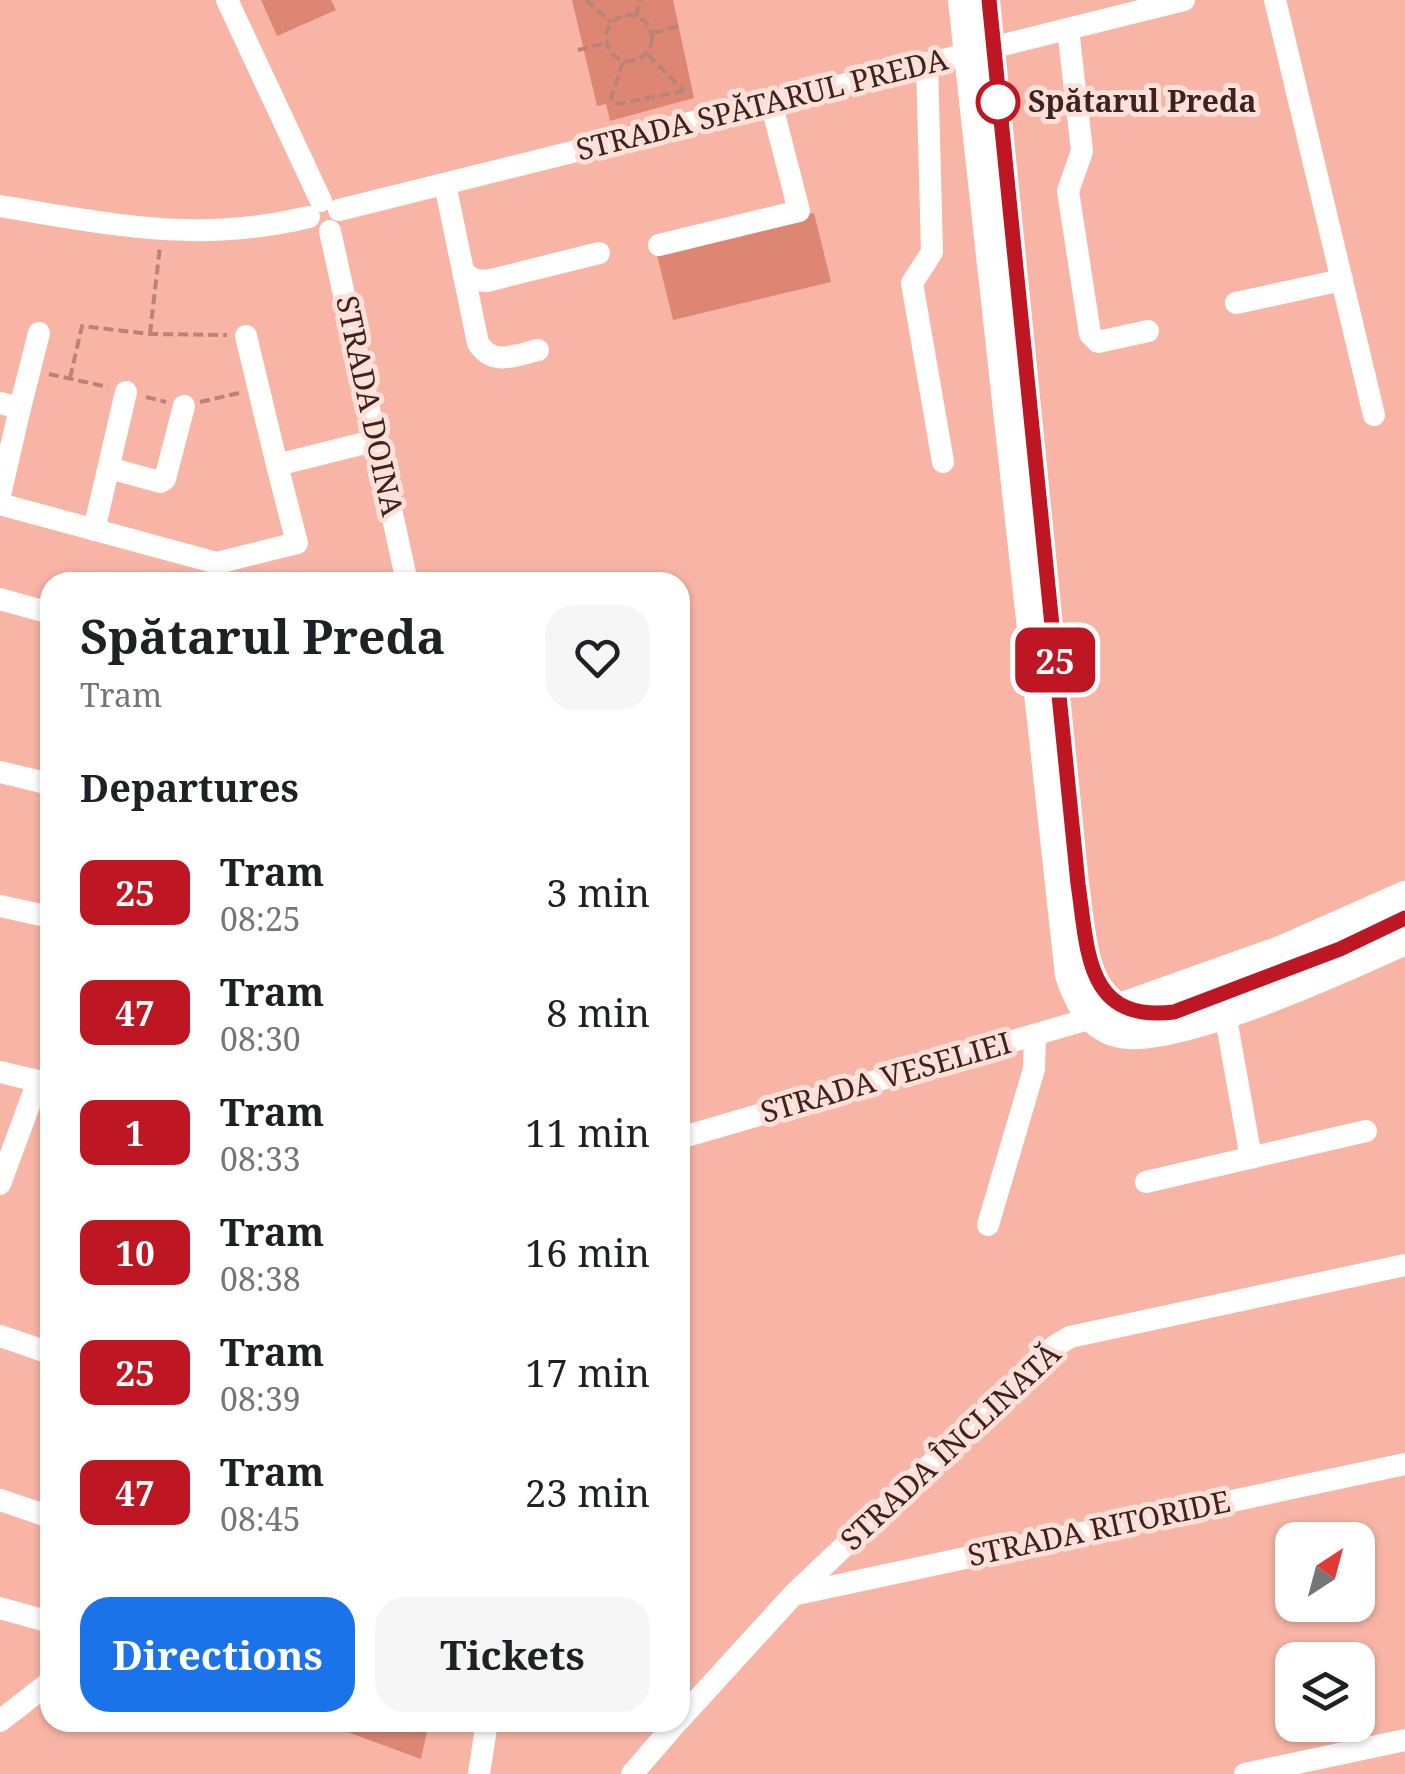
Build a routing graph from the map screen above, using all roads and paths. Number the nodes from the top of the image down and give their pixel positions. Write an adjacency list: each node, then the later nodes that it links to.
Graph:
1 (228, 0): 21 (street, STRADA DOINA)
2 (586, 0): 8 (path)
3 (641, 0): 7 (path)
4 (963, 0): 15 (main road)
5 (1184, 0): 10 (street, STRADA SPĂTARUL PREDA)
6 (1275, 0): 26 (street)
7 (636, 16): 8 (path); 11 (path)
8 (612, 22): 12 (path)
9 (679, 26): 11 (path)
10 (1068, 29): 15 (street, STRADA SPĂTARUL PREDA); 28 (street)
11 (652, 33): 14 (path)
12 (606, 44): 13 (path); 16 (path)
13 (578, 50)
14 (647, 53): 16 (path); 16 (path)
15 (967, 53): 17 (street, STRADA SPĂTARUL PREDA); 57 (main road)
16 (623, 61)
17 (927, 63): 18 (street, STRADA SPĂTARUL PREDA); 41 (street)
18 (771, 102): 19 (street, STRADA SPĂTARUL PREDA); 23 (street)
19 (445, 184): 21 (street, STRADA SPĂTARUL PREDA); 25 (street)
20 (0, 206): 22 (street, STRADA SPĂTARUL PREDA)
21 (325, 215): 22 (street, STRADA SPĂTARUL PREDA); 40 (street, STRADA DOINA)
22 (161, 231): 30 (path)
23 (660, 246)
24 (599, 254): 25 (street)
25 (464, 273): 32 (street)
26 (1342, 280): 27 (street); 39 (street)
27 (1236, 303)
28 (1148, 331)
29 (39, 333): 33 (street)
30 (150, 334): 31 (path); 34 (path)
31 (246, 336): 35 (street)
32 (538, 350)
33 (30, 369): 34 (path); 37 (street)
34 (70, 378): 36 (path)
35 (258, 388): 38 (path); 42 (street)
36 (126, 392): 38 (path); 43 (street)
37 (10, 406): 44 (street)
38 (184, 406): 43 (street)
39 (1374, 415)
40 (376, 440): 42 (street); 47 (street, STRADA DOINA)
41 (943, 462)
42 (277, 464): 46 (street)
43 (109, 468): 46 (street)
44 (0, 495)
45 (0, 504): 46 (street)
46 (94, 530)
47 (405, 572)
48 (0, 599): 49 (street)
49 (40, 609)
50 (0, 772): 51 (street)
51 (40, 782)
52 (1405, 896): 57 (main road)
53 (0, 906): 54 (street)
54 (40, 915)
55 (1405, 940): 56 (main road)
56 (1225, 1013): 57 (main road); 64 (street)
57 (1092, 1018): 58 (street, STRADA VESELIEI)
58 (1035, 1035): 63 (street, STRADA VESELIEI); 67 (street)
59 (0, 1072): 60 (street)
60 (40, 1082)
61 (40, 1092): 66 (street)
62 (1366, 1130): 64 (street)
63 (690, 1135)
64 (1251, 1158): 65 (street)
65 (1146, 1182)
66 (0, 1184)
67 (988, 1224)
68 (1405, 1265): 74 (street, STRADA ÎNCLINATĂ)
69 (0, 1336): 70 (street)
70 (40, 1350)
71 (1405, 1464): 74 (street, STRADA RITORIDE)
72 (0, 1500): 73 (street)
73 (40, 1514)
74 (794, 1594): 78 (street, STRADA ÎNCLINATĂ)
75 (0, 1608): 76 (street)
76 (40, 1619)
77 (40, 1690): 79 (street)
78 (690, 1708)
79 (0, 1721)
80 (485, 1732): 83 (street)
81 (668, 1732): 84 (street, STRADA ÎNCLINATĂ)
82 (1405, 1740): 85 (street)
83 (479, 1774)
84 (632, 1774)
85 (1245, 1774)

